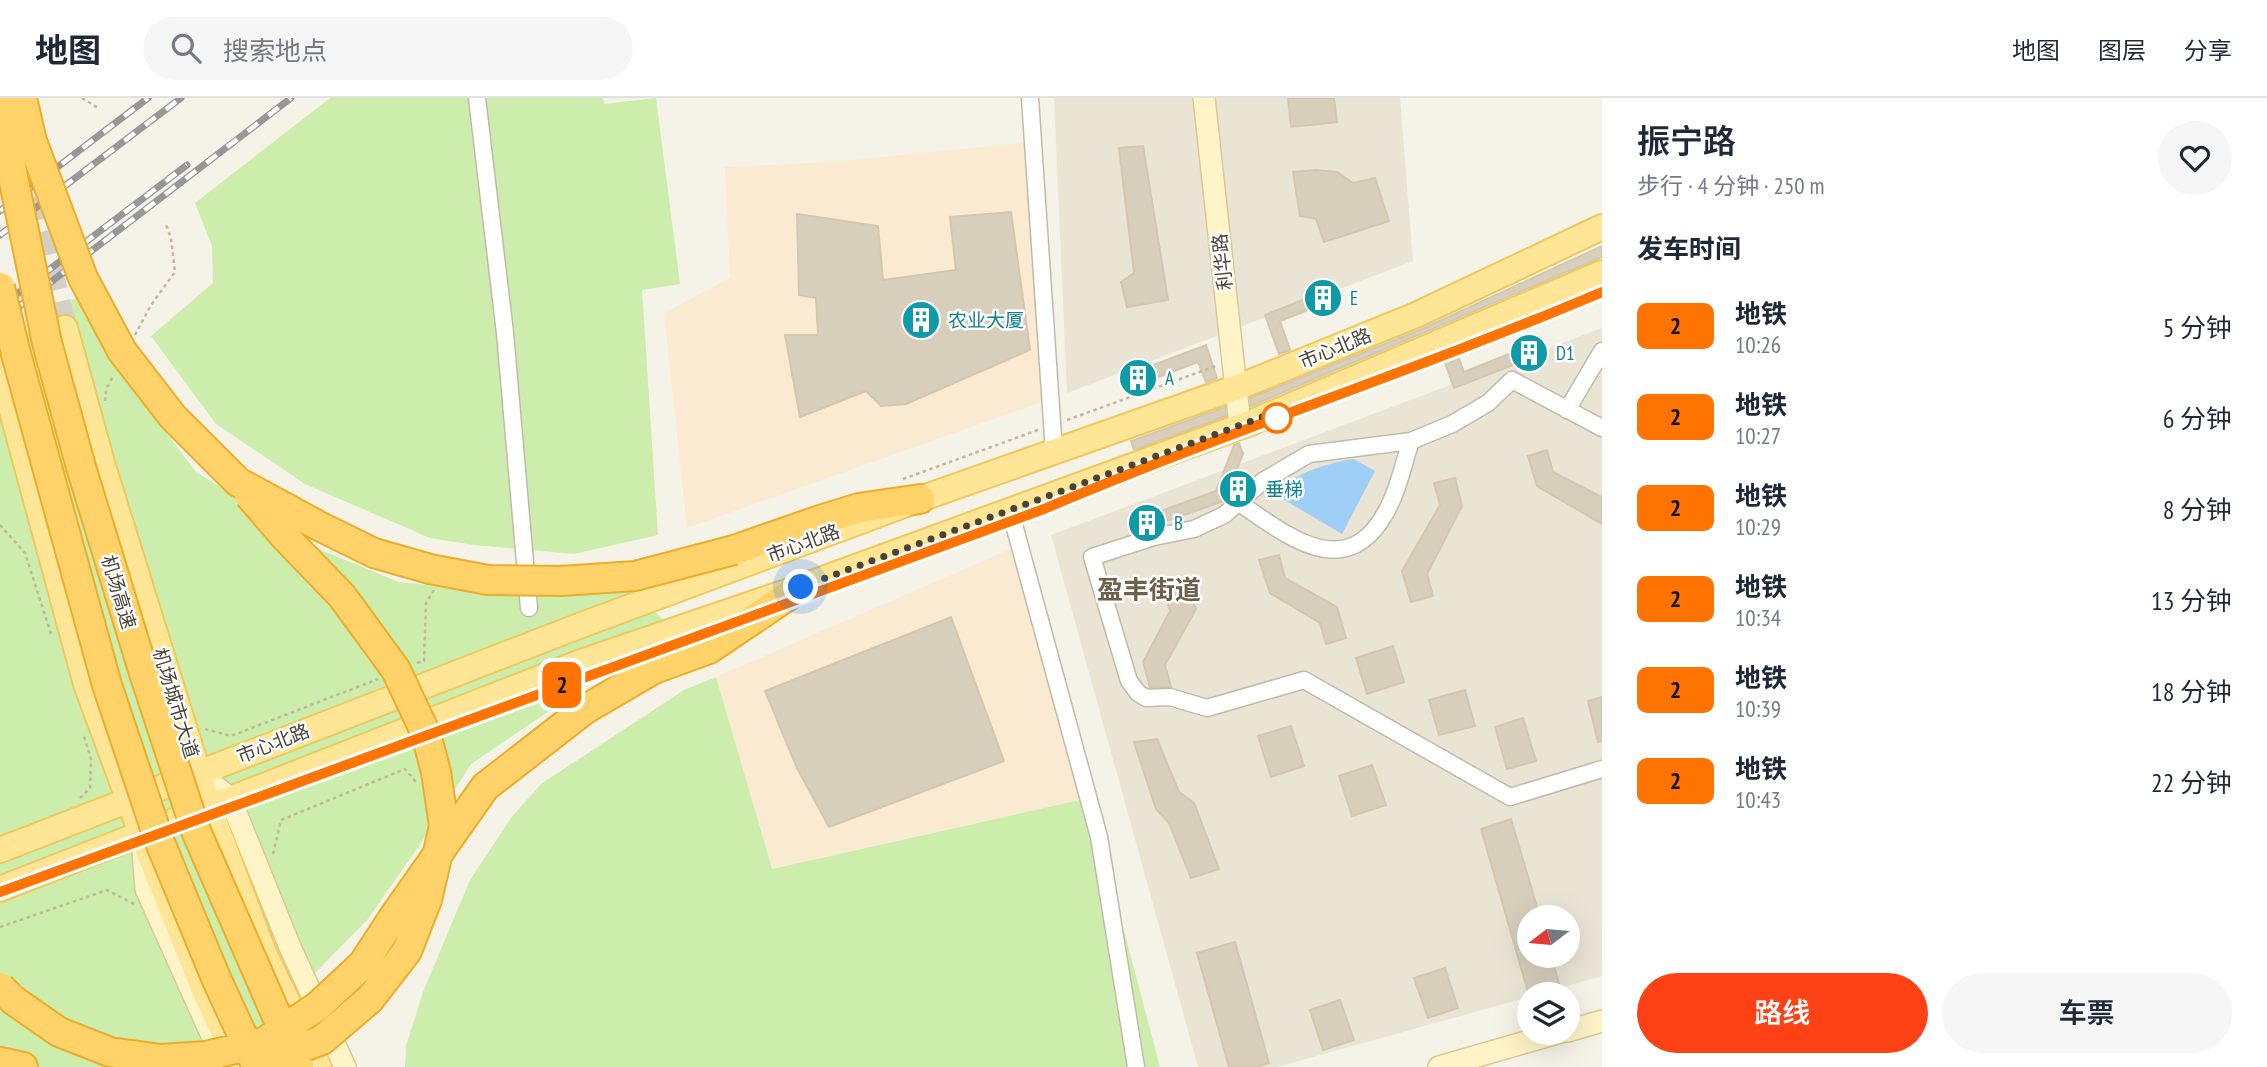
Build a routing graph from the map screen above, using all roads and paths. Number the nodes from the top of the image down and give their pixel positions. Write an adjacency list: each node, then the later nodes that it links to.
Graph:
1 (1, 98): 53 (highway, 机场高速, bridge)
2 (23, 98): 9 (main road); 22 (highway, bridge)
3 (82, 98): 8 (path)
4 (477, 98): 28 (street)
5 (1030, 98): 21 (street)
6 (1204, 98): 16 (street, 利华路)
7 (1216, 98): 16 (street, 利华路)
8 (98, 108)
9 (23, 162)
10 (1602, 227): 16 (main road, 市心北路)
11 (1602, 273): 18 (main road, 市心北路)
12 (0, 287): 52 (highway, 机场高速, bridge)
13 (65, 328): 32 (main road, 机场城市大道)
14 (1602, 351): 17 (street)
15 (0, 367): 34 (main road)
16 (1241, 385): 18 (street, 利华路); 21 (main road, 市心北路)
17 (1567, 410): 19 (street); 20 (street)
18 (1245, 424): 27 (main road, 市心北路)
19 (1602, 428)
20 (1411, 442): 24 (street); 24 (street)
21 (1054, 452): 23 (main road, 市心北路)
22 (238, 482): 23 (highway, bridge); 52 (highway, bridge)
23 (920, 499): 32 (main road, 市心北路)
24 (1238, 502): 31 (street)
25 (1013, 521): 56 (street)
26 (0, 524): 29 (path)
27 (801, 587): 35 (main road, 市心北路); 43 (highway, bridge)
28 (529, 608)
29 (54, 643)
30 (83, 733): 36 (path)
31 (1602, 769)
32 (197, 772): 34 (main road, 市心北路); 35 (main road, 机场城市大道)
33 (420, 787): 39 (path)
34 (128, 799): 37 (main road); 38 (main road, 市心北路)
35 (220, 802): 37 (main road, 市心北路); 54 (main road, 机场城市大道); 55 (street)
36 (75, 803)
37 (141, 834): 40 (main road, 市心北路); 50 (street); 51 (main road)
38 (0, 850)
39 (271, 859)
40 (0, 889)
41 (137, 906): 42 (path)
42 (0, 927)
43 (0, 987)
44 (1602, 1021): 45 (street)
45 (1580, 1027)
46 (1529, 1045): 47 (street)
47 (1494, 1059): 57 (street)
48 (0, 1062): 49 (highway)
49 (23, 1067)
50 (226, 1067)
51 (240, 1067)
52 (255, 1067)
53 (299, 1067)
54 (319, 1067)
55 (345, 1067)
56 (1136, 1067)
57 (1439, 1067)

